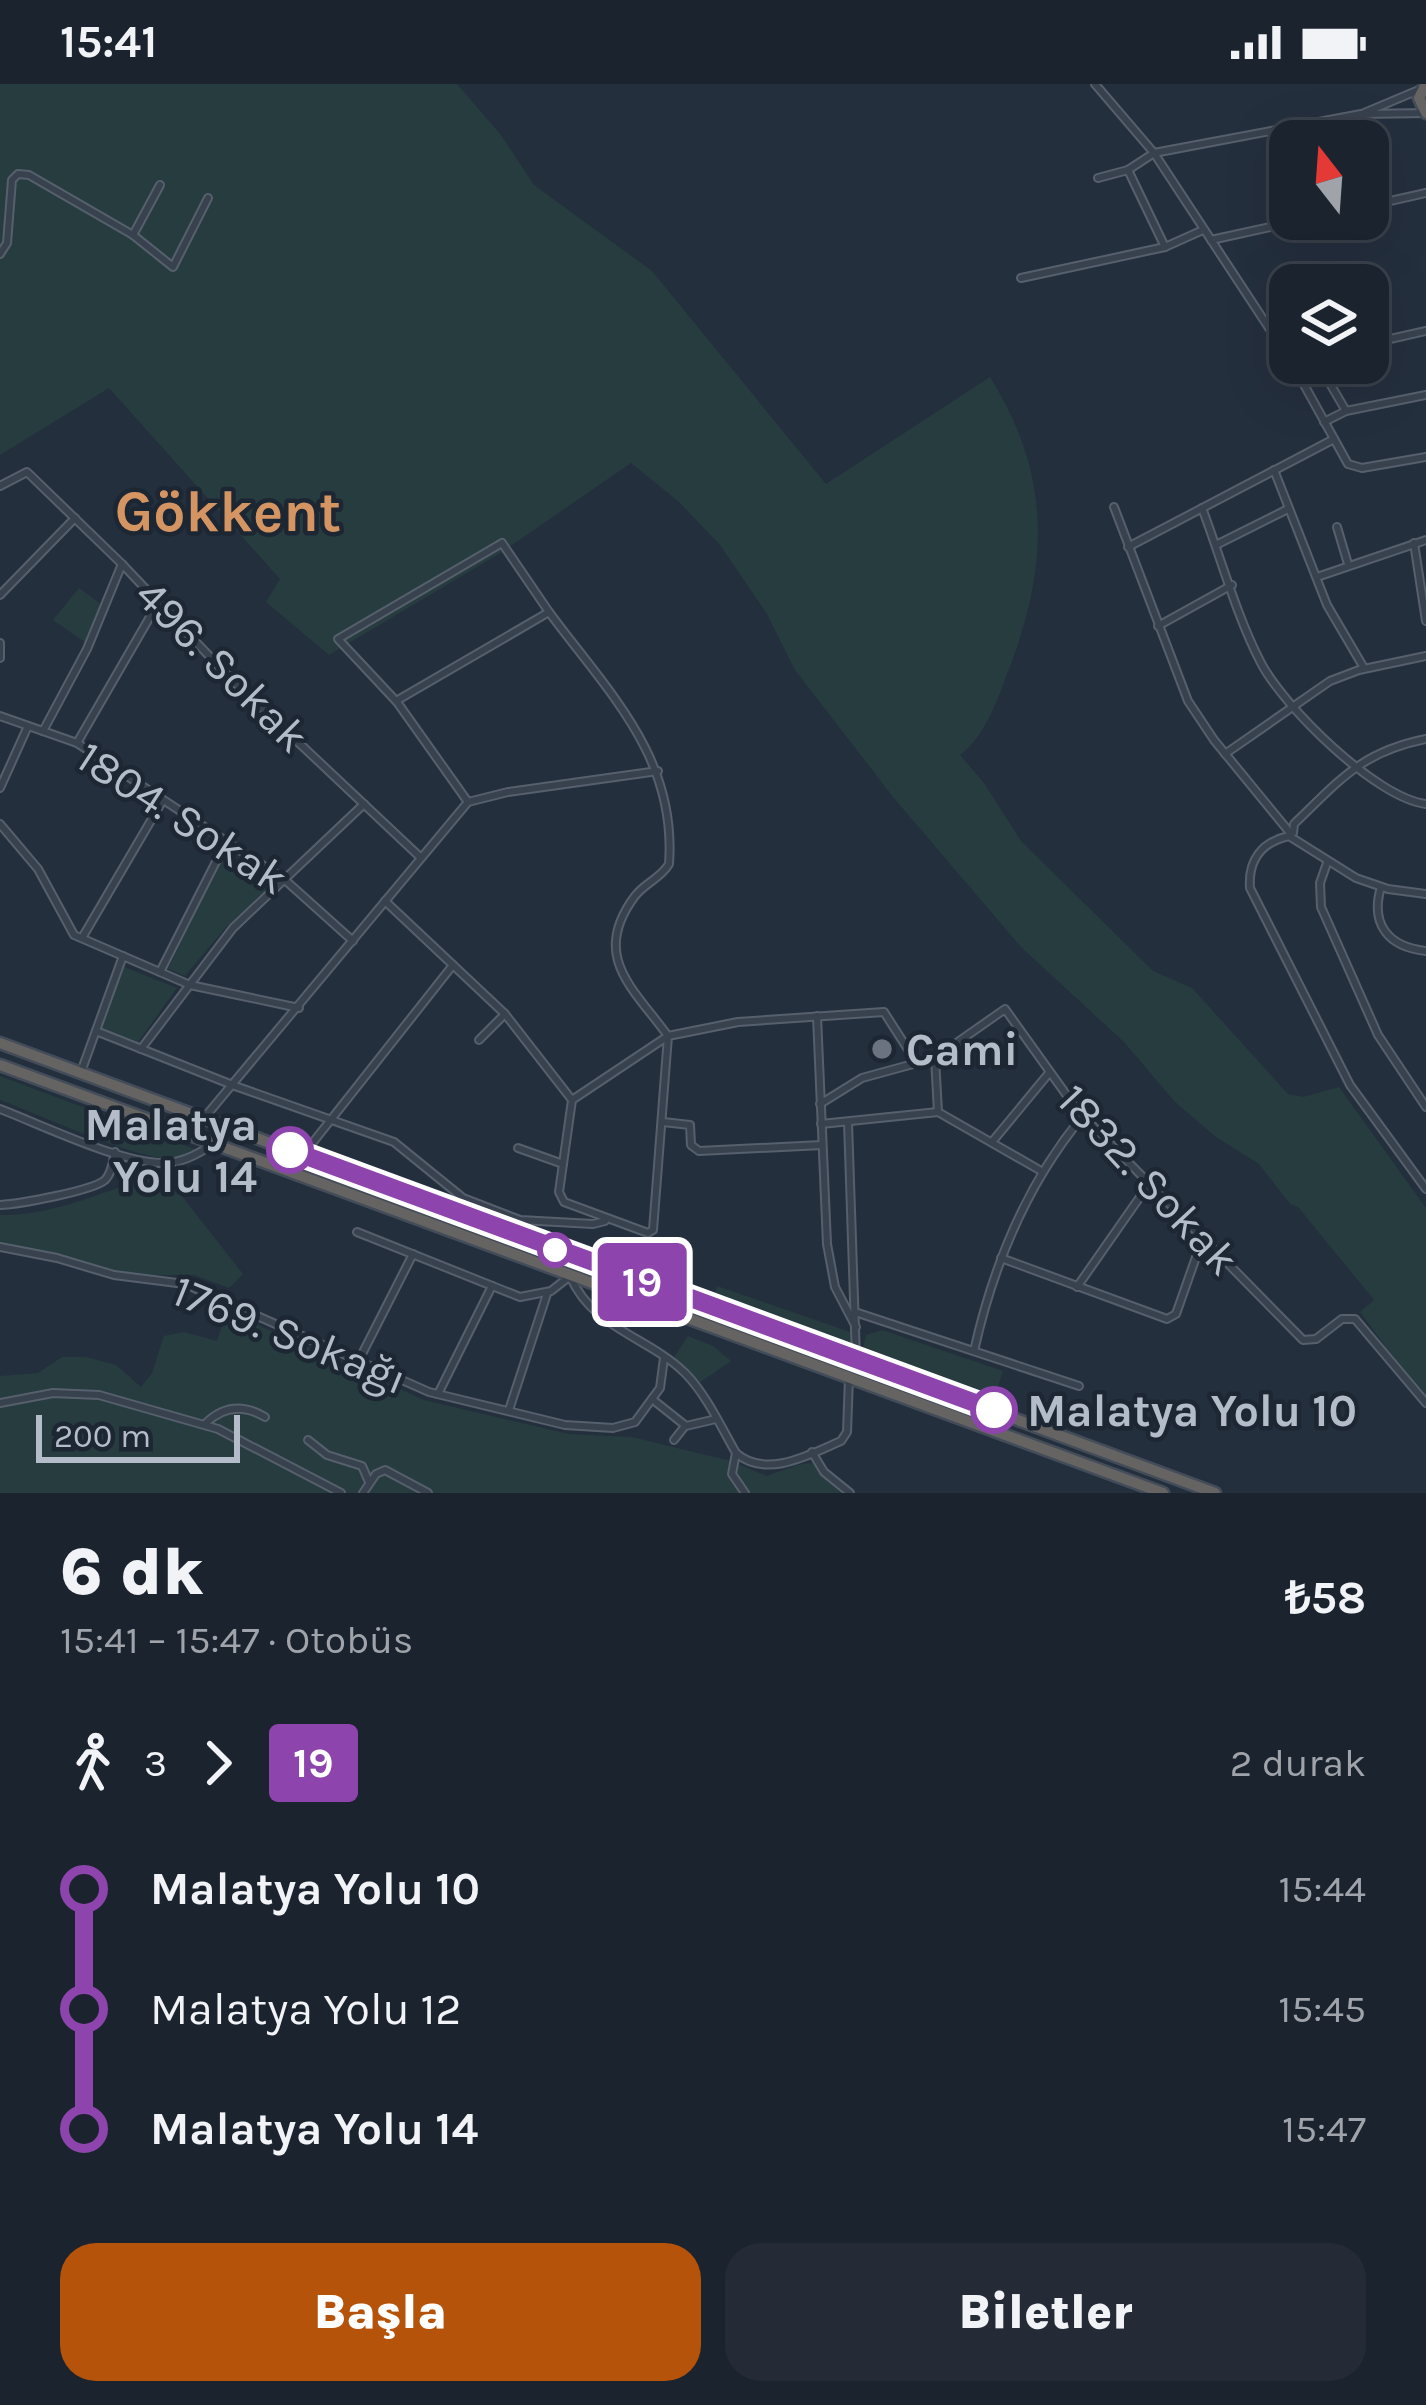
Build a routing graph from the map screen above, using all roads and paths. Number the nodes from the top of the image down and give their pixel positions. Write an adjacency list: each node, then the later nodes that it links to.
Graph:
1 (1095, 84): 5 (street)
2 (1423, 86): 3 (highway); 4 (street)
3 (1426, 113): 4 (street)
4 (1360, 115): 5 (street)
5 (1154, 153): 6 (street); 13 (street)
6 (1128, 170): 7 (street); 16 (street)
7 (1098, 178)
8 (160, 185): 14 (street)
9 (1426, 193): 11 (street)
10 (208, 198): 14 (street)
11 (1389, 201)
12 (1269, 227): 15 (street)
13 (1204, 230): 15 (street); 16 (street)
14 (133, 235): 17 (street)
15 (1210, 240): 19 (street)
16 (1165, 247): 18 (street)
17 (0, 254)
18 (1021, 278)
19 (1269, 328)
20 (1426, 331): 21 (street)
21 (1389, 339)
22 (1303, 384): 26 (street)
23 (1330, 384): 25 (street)
24 (1426, 395): 25 (street)
25 (1346, 411): 26 (street)
26 (1324, 422): 27 (street)
27 (1334, 439): 28 (street); 29 (street)
28 (1426, 457)
29 (1274, 470): 32 (street); 33 (street)
30 (0, 486): 34 (street, 496. Sokak)
31 (1114, 507): 39 (street)
32 (1202, 508): 38 (street); 39 (street)
33 (1289, 508): 38 (street); 42 (street)
34 (75, 518): 40 (street, 496. Sokak); 44 (street)
35 (1337, 527): 41 (street)
36 (1426, 541): 37 (street)
37 (1414, 543): 41 (street); 47 (street)
38 (1216, 545): 43 (street)
39 (1128, 547): 48 (street)
40 (122, 564): 45 (street, 496. Sokak); 57 (street)
41 (1348, 565): 42 (street)
42 (1317, 577): 52 (street)
43 (1232, 585): 48 (street); 54 (street)
44 (0, 595)
45 (158, 603): 59 (street); 66 (street, 496. Sokak)
46 (549, 612): 53 (street); 53 (street); 62 (street)
47 (1426, 621)
48 (1158, 626): 60 (street)
49 (0, 643): 51 (street)
50 (1426, 656): 52 (street)
51 (0, 658)
52 (1364, 669): 54 (street)
53 (396, 701): 65 (street)
54 (1294, 705): 60 (street); 61 (street)
55 (0, 716): 56 (street, 1804. Sokak)
56 (28, 726): 57 (street, 1804. Sokak); 63 (street)
57 (43, 731): 59 (street, 1804. Sokak)
58 (1426, 739): 61 (street)
59 (77, 743): 64 (street, 1804. Sokak)
60 (1225, 754): 69 (street)
61 (1355, 766): 67 (street); 69 (street)
62 (658, 771): 65 (street); 88 (street)
63 (0, 788)
64 (163, 800): 70 (street, 1804. Sokak); 77 (street)
65 (468, 802): 71 (street)
66 (364, 804): 71 (street, 496. Sokak); 73 (street)
67 (1426, 804)
68 (0, 824): 77 (street)
69 (1293, 837): 72 (street); 118 (street)
70 (226, 842): 73 (street, 1804. Sokak); 82 (street)
71 (420, 857): 76 (street)
72 (1328, 862): 74 (street); 100 (street)
73 (285, 880): 78 (street, 1804. Sokak); 83 (street)
74 (1382, 887): 75 (street); 79 (street)
75 (1426, 894)
76 (385, 901): 78 (street); 81 (street)
77 (82, 938): 80 (street)
78 (353, 941): 84 (street)
79 (1426, 951)
80 (123, 956): 82 (street); 87 (street)
81 (454, 964): 85 (street); 105 (street)
82 (160, 972): 83 (street)
83 (190, 985): 84 (street); 91 (street)
84 (299, 1008): 97 (street)
85 (505, 1014): 89 (street); 98 (street)
86 (817, 1016): 88 (street); 93 (street); 99 (street)
87 (96, 1031): 91 (street); 95 (street)
88 (668, 1036): 98 (street); 107 (street)
89 (479, 1040)
90 (0, 1042): 95 (highway)
91 (141, 1049): 97 (street)
92 (934, 1058): 93 (street); 96 (street, 1832. Sokak); 102 (street)
93 (917, 1062): 99 (street)
94 (0, 1065): 110 (highway)
95 (81, 1072): 104 (highway)
96 (1049, 1073): 103 (street, 1832. Sokak); 109 (street)
97 (235, 1086): 104 (street); 105 (street)
98 (572, 1100): 115 (street)
99 (820, 1104): 108 (street)
100 (1426, 1107)
101 (1, 1112): 113 (street)
102 (938, 1112): 106 (street); 109 (street)
103 (1083, 1116): 116 (street); 117 (street, 1832. Sokak)
104 (202, 1120): 114 (highway)
105 (333, 1120): 114 (street); 120 (street)
106 (848, 1121): 108 (street); 130 (street)
107 (663, 1122): 111 (street); 120 (street)
108 (821, 1124): 111 (street)
109 (992, 1142): 116 (street)
110 (212, 1143): 113 (street); 126 (highway)
111 (822, 1145): 131 (street)
112 (518, 1148): 115 (street)
113 (115, 1152): 119 (street)
114 (303, 1155): 134 (highway)
115 (563, 1164): 120 (street)
116 (1042, 1172): 125 (street)
117 (1149, 1184): 122 (street, 1832. Sokak); 128 (street)
118 (1426, 1189)
119 (0, 1205)
120 (609, 1220)
121 (357, 1232): 124 (street)
122 (1202, 1238): 128 (street); 141 (street, 1832. Sokak)
123 (0, 1247): 135 (street, 1769. Sokağı)
124 (412, 1254): 127 (street); 135 (street)
125 (1001, 1258): 128 (street); 132 (street)
126 (570, 1276): 129 (street); 133 (street); 136 (highway)
127 (491, 1286): 129 (street); 138 (street)
128 (1077, 1287)
129 (548, 1292): 142 (street)
130 (856, 1312): 131 (street); 132 (street)
131 (856, 1327): 134 (street)
132 (974, 1351): 137 (street)
133 (664, 1358): 139 (street); 144 (street)
134 (856, 1358): 158 (highway)
135 (359, 1360): 138 (street, 1769. Sokağı)
136 (849, 1378): 149 (street); 157 (highway)
137 (1078, 1386)
138 (437, 1394): 142 (street, 1769. Sokağı)
139 (652, 1400): 142 (street, 1769. Sokağı); 146 (street)
140 (0, 1403): 145 (street)
141 (1426, 1403)
142 (509, 1411)
143 (265, 1417): 145 (street)
144 (716, 1419): 146 (street); 150 (street)
145 (205, 1424): 152 (street)
146 (686, 1426): 147 (street)
147 (674, 1440)
148 (308, 1441): 151 (street)
149 (812, 1452): 150 (street); 156 (street)
150 (736, 1453): 155 (street)
151 (369, 1482): 153 (street); 154 (street)
152 (341, 1493)
153 (364, 1493)
154 (428, 1493)
155 (746, 1493)
156 (850, 1493)
157 (1163, 1493)
158 (1215, 1493)

